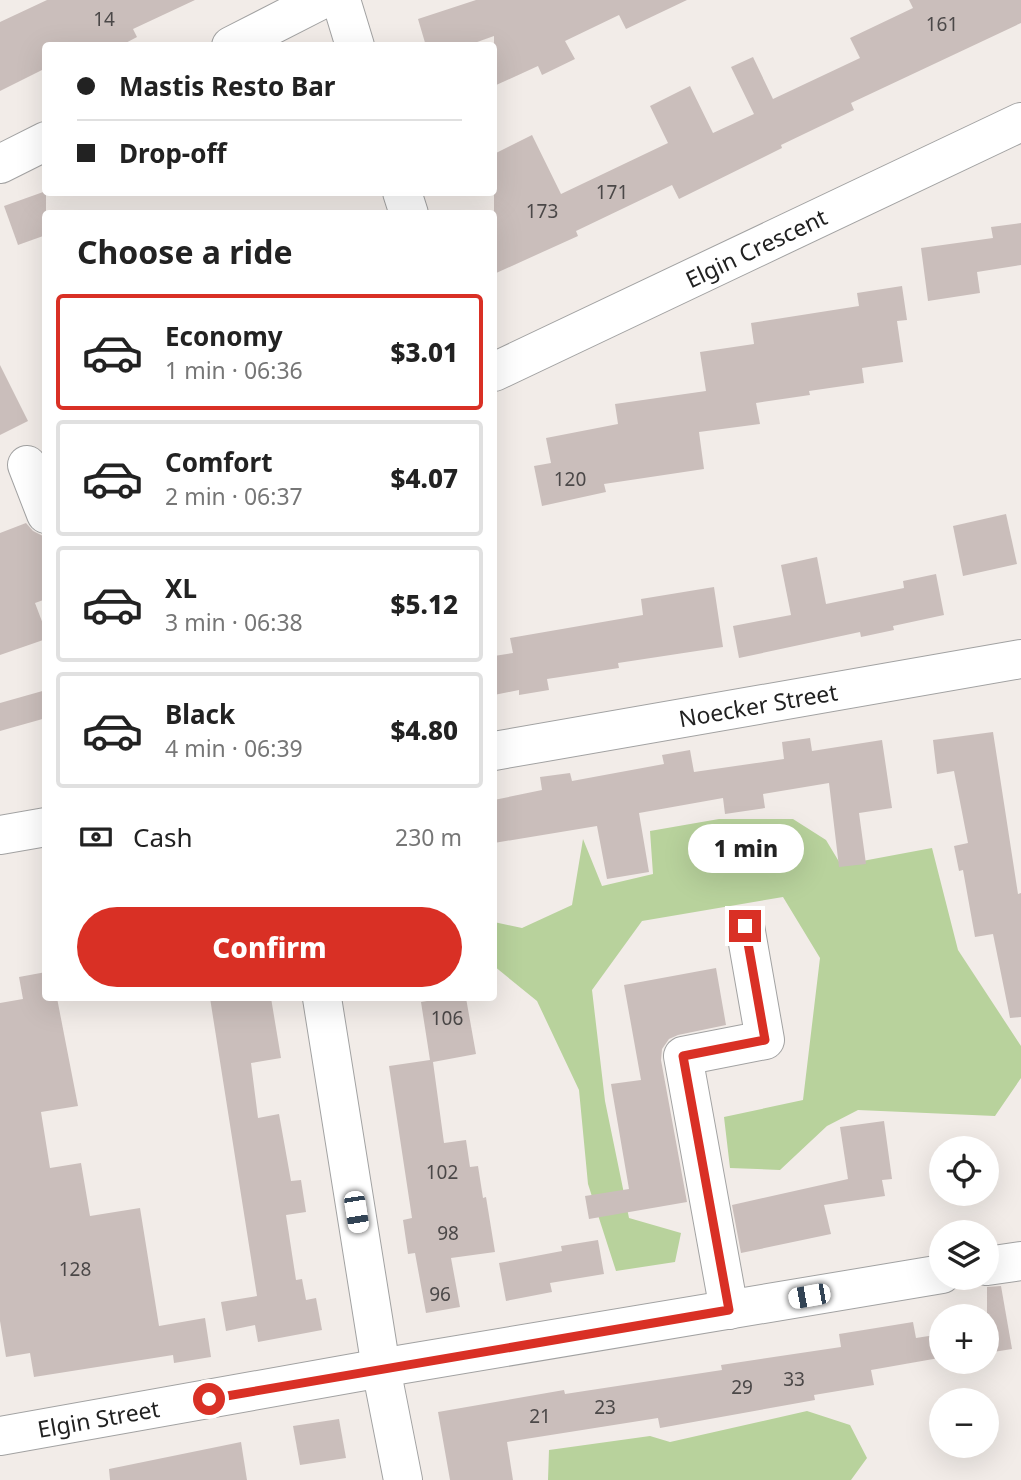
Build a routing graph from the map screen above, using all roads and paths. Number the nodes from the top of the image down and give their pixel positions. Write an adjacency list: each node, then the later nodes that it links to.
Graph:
1 (321, 0): 3 (street)
2 (341, 0): 4 (street)
3 (239, 42)
4 (354, 42)
5 (1021, 122): 8 (street, Elgin Crescent)
6 (42, 143): 7 (street)
7 (0, 164)
8 (497, 371)
9 (24, 466): 10 (street)
10 (42, 505)
11 (1021, 659): 12 (street, Noecker Street)
12 (497, 750)
13 (42, 828): 14 (street)
14 (0, 835)
15 (745, 926): 20 (street)
16 (323, 1001): 21 (street)
17 (1021, 1261): 18 (street)
18 (999, 1264)
19 (929, 1276): 20 (street, Elgin Street)
20 (729, 1310): 21 (street, Elgin Street)
21 (381, 1368): 22 (street, Elgin Street); 23 (street)
22 (0, 1436)
23 (403, 1480)

